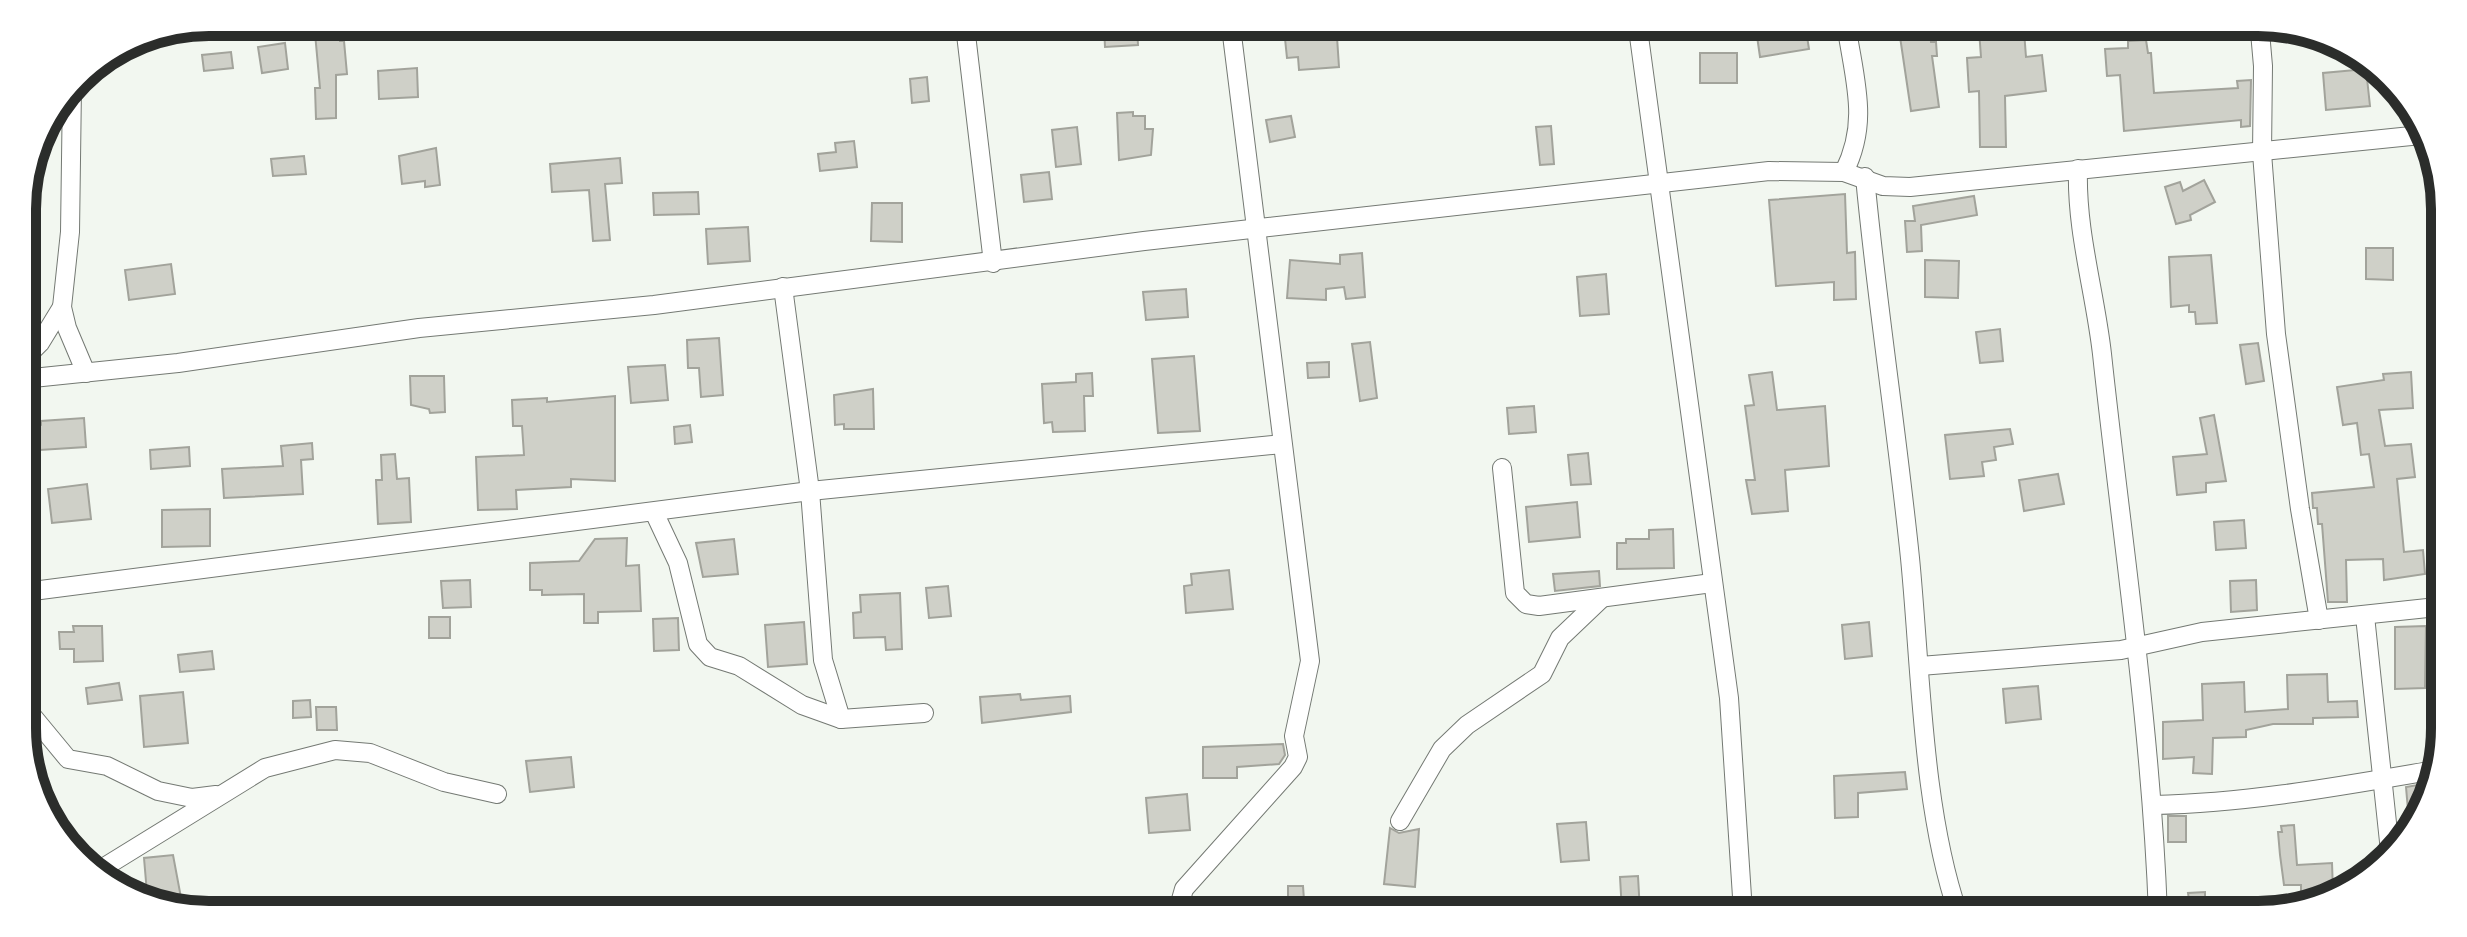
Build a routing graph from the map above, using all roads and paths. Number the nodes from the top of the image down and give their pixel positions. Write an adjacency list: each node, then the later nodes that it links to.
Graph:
1 (966, 36): 14 (street)
2 (1232, 36): 13 (street)
3 (1639, 36): 12 (street)
4 (1848, 36): 10 (street)
5 (2260, 36): 8 (street)
6 (72, 104): 16 (street)
7 (2414, 136): 8 (street)
8 (2262, 153): 9 (street); 29 (street)
9 (2078, 169): 11 (street); 30 (street)
10 (1844, 172): 11 (street); 12 (street)
11 (1865, 177): 31 (street)
12 (1660, 183): 13 (street); 24 (street)
13 (1255, 229): 14 (street); 20 (street)
14 (993, 263): 15 (street)
15 (783, 287): 18 (street); 22 (street)
16 (62, 307): 17 (street); 18 (street)
17 (36, 347)
18 (86, 373): 19 (street)
19 (36, 378)
20 (1282, 444): 22 (street); 43 (street)
21 (1502, 468): 26 (street)
22 (810, 491): 23 (street); 33 (street)
23 (654, 512): 25 (street); 33 (street)
24 (1712, 583): 26 (street); 44 (street)
25 (36, 591)
26 (1602, 598): 40 (street)
27 (2431, 608): 28 (street)
28 (2365, 616): 29 (street); 36 (street)
29 (2319, 620): 30 (street)
30 (2137, 646): 31 (street); 39 (street)
31 (1920, 666): 45 (street)
32 (924, 713): 33 (street)
33 (841, 719)
34 (36, 720): 37 (street)
35 (2425, 772): 36 (street)
36 (2381, 779): 39 (street); 41 (street)
37 (223, 794): 38 (street); 42 (street)
38 (497, 794)
39 (2154, 805): 46 (street)
40 (1400, 821)
41 (2389, 841)
42 (106, 866)
43 (1181, 901)
44 (1742, 901)
45 (1955, 901)
46 (2158, 901)

